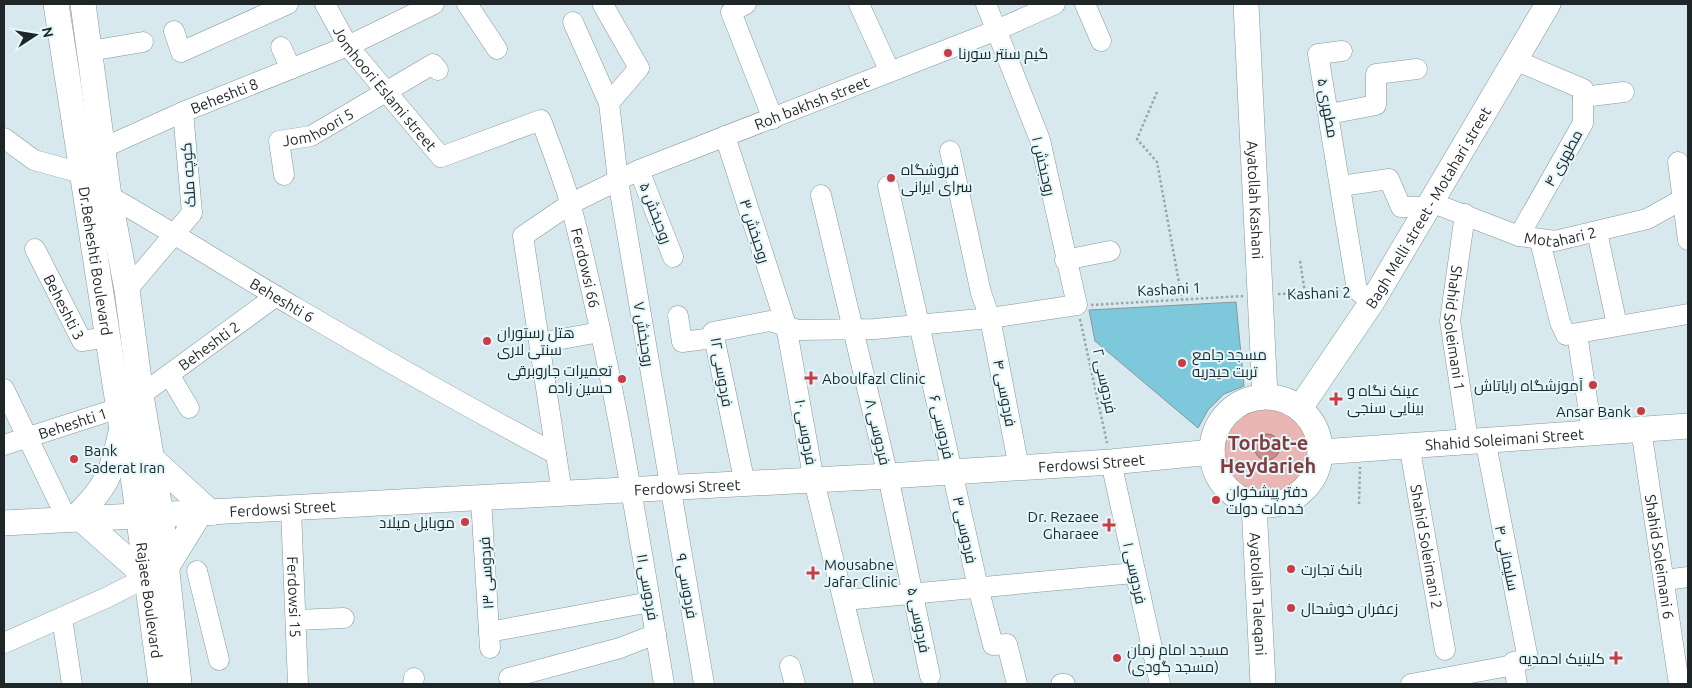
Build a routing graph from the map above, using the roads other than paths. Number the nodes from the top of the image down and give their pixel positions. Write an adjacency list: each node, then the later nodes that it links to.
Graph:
1 (56, 4): 43 (main road, Dr.Beheshti Boulevard)
2 (83, 4): 23 (main road, Dr.Beheshti Boulevard)
3 (288, 4): 17 (street)
4 (324, 4): 20 (street, Jomhoori Eslami street)
5 (434, 4): 20 (street, Beheshti 8)
6 (467, 4): 22 (street)
7 (605, 4): 33 (street)
8 (746, 4): 36 (street)
9 (859, 4): 29 (street)
10 (986, 4): 16 (street, روحبخش ۱)
11 (1055, 4): 16 (street, Roh bakhsh street)
12 (1085, 4): 18 (street)
13 (1246, 4): 78 (main road, Ayatollah Kashani)
14 (1548, 4): 25 (main road, Bagh Melli street - Motahari street)
15 (573, 22): 33 (street, روحبخش ۷)
16 (997, 30): 29 (street, Roh bakhsh street); 62 (street, روحبخش ۱)
17 (174, 31)
18 (1101, 41)
19 (143, 42): 23 (street)
20 (348, 46): 27 (street, Beheshti 8); 30 (street, Jomhoori Eslami street)
21 (281, 47): 27 (street)
22 (497, 49)
23 (90, 51): 39 (main road, Dr.Beheshti Boulevard)
24 (1342, 51): 35 (street, مطهری ۵)
25 (1515, 60): 32 (street); 52 (main road, Bagh Melli street - Motahari street)
26 (1417, 69): 35 (street)
27 (291, 70): 34 (street, Beheshti 8)
28 (438, 70): 30 (street)
29 (890, 72): 36 (street, Roh bakhsh street)
30 (386, 92): 44 (street, Jomhoori 5); 51 (street, Jomhoori Eslami street)
31 (1624, 92): 32 (street)
32 (1583, 97): 56 (street, مطهری ۴)
33 (609, 103): 45 (street, روحبخش ۷)
34 (183, 112): 39 (street, Beheshti 8); 55 (street, کوچه ملک)
35 (1329, 114): 47 (street, مطهری ۵)
36 (773, 119): 37 (street, Roh bakhsh street)
37 (725, 136): 42 (street, Roh bakhsh street); 70 (street, روحبخش ۳)
38 (4, 138): 43 (street)
39 (103, 148): 49 (main road, Dr.Beheshti Boulevard)
40 (950, 151): 68 (street, فردوسی ۴)
41 (1678, 162): 50 (street)
42 (639, 170): 45 (street, Roh bakhsh street); 61 (street, روحبخش ۵)
43 (81, 173): 75 (main road, Dr.Beheshti Boulevard)
44 (284, 175)
45 (618, 180): 51 (street, Roh bakhsh street); 102 (street, روحبخش ۷)
46 (888, 186): 69 (street, فردوسی ۶)
47 (1341, 186): 52 (street); 65 (street, مطهری ۵)
48 (821, 195): 72 (street, فردوسی ۸)
49 (109, 196): 55 (street, Beheshti 6); 63 (main road, Dr.Beheshti Boulevard)
50 (1686, 199): 54 (street, Motahari 2); 57 (street)
51 (570, 204): 73 (street, Ferdowsi 66); 77 (street, Roh bakhsh street)
52 (1431, 205): 53 (street, Motahari 2); 65 (main road, Bagh Melli street - Motahari street)
53 (1465, 214): 56 (street, Motahari 2); 89 (street, Shahid Soleimani 1)
54 (1597, 232): 58 (street, Motahari 2); 71 (street)
55 (176, 234): 63 (street, کوچه ملک); 64 (street, Beheshti 6)
56 (1520, 236): 58 (street, Motahari 2)
57 (1688, 240)
58 (1540, 241): 74 (street)
59 (35, 249): 75 (street, Beheshti 3)
60 (1110, 251): 62 (street)
61 (673, 257)
62 (1065, 260): 68 (street, روحبخش ۱)
63 (127, 290): 83 (main road, Dr.Beheshti Boulevard)
64 (276, 296): 79 (street, Beheshti 2); 94 (street, Beheshti 6)
65 (1365, 296): 82 (main road, Bagh Melli street - Motahari street)
66 (1688, 314): 71 (street)
67 (678, 316): 76 (street)
68 (990, 318): 69 (street); 97 (street, فردوسی ۴)
69 (918, 324): 72 (street); 98 (street, فردوسی ۶)
70 (786, 325): 72 (street); 76 (street, فردوسی ۱۲); 100 (street, فردوسی ۱۰)
71 (1617, 325): 74 (street)
72 (854, 329): 99 (street, فردوسی ۸)
73 (600, 332): 77 (street); 103 (street, Ferdowsi 66)
74 (1577, 334): 87 (street)
75 (108, 337): 83 (main road, Dr.Beheshti Boulevard)
76 (714, 338): 101 (street, فردوسی ۱۲)
77 (540, 343): 94 (street)
78 (1265, 371): 81 (main road, Ayatollah Kashani); 82 (main road)
79 (170, 376): 83 (street, Beheshti 2); 84 (street)
80 (4, 389): 88 (street)
81 (1265, 396): 82 (main road); 92 (main road)
82 (1307, 400): 93 (main road)
83 (125, 408): 88 (street, Beheshti 1); 95 (main road, Dr.Beheshti Boulevard); 109 (main road, Dr.Beheshti Boulevard); 110 (main road)
84 (189, 408)
85 (1688, 426): 86 (main road, Shahid Soleimani Street)
86 (1641, 429): 87 (main road, Shahid Soleimani Street); 116 (street, Shahid Soleimani 6)
87 (1592, 432): 89 (main road, Shahid Soleimani Street)
88 (27, 438): 91 (street, Beheshti 1); 110 (street)
89 (1477, 440): 90 (main road, Shahid Soleimani Street); 128 (street, سلیمانی ۴)
90 (1409, 444): 93 (main road, Shahid Soleimani Street); 126 (street, Shahid Soleimani 2)
91 (4, 445)
92 (1212, 452): 96 (main road, Ferdowsi Street); 106 (main road)
93 (1321, 452): 106 (main road)
94 (556, 454): 104 (street)
95 (151, 458): 108 (main road); 109 (main road, Dr.Beheshti Boulevard)
96 (1111, 462): 97 (main road, Ferdowsi Street); 114 (street, فردوسی ۱)
97 (1019, 468): 98 (main road, Ferdowsi Street)
98 (953, 472): 99 (main road, Ferdowsi Street); 117 (street, فردوسی ۳)
99 (888, 476): 100 (main road, Ferdowsi Street); 118 (street, فردوسی ۵)
100 (814, 480): 101 (main road, Ferdowsi Street); 119 (street, فردوسی ۱۰)
101 (745, 484): 102 (main road, Ferdowsi Street)
102 (670, 488): 103 (main road, Ferdowsi Street); 136 (street, فردوسی ۹)
103 (631, 490): 104 (main road, Ferdowsi Street); 120 (street, فردوسی ۱۱)
104 (562, 493): 105 (main road, Ferdowsi Street)
105 (481, 499): 107 (main road, Ferdowsi Street); 120 (street, فردوسی ۱۳)
106 (1261, 505): 142 (main road, Ayatollah Taleqani); 143 (main road, Ayatollah Taleqani)
107 (291, 509): 108 (main road, Ferdowsi Street); 123 (street, Ferdowsi 15)
108 (205, 513): 109 (main road, Ferdowsi Street); 113 (main road)
109 (150, 516): 110 (main road, Ferdowsi Street); 113 (main road)
110 (74, 519): 111 (main road, Ferdowsi Street); 113 (main road)
111 (4, 523)
112 (197, 571): 127 (street)
113 (157, 573): 121 (street); 132 (main road, Rajaee Boulevard); 133 (main road)
114 (1134, 573): 117 (street); 141 (street, فردوسی ۱)
115 (1688, 577): 116 (street)
116 (1665, 580): 145 (street, Shahid Soleimani 6)
117 (978, 588): 118 (street); 138 (street, فردوسی ۳)
118 (914, 593): 119 (street); 129 (street, فردوسی ۵)
119 (845, 600): 137 (street, فردوسی ۱۰)
120 (650, 602): 124 (street, فردوسی ۱۱)
121 (62, 618): 125 (street); 131 (street)
122 (344, 618): 123 (street)
123 (296, 620): 134 (street, Ferdowsi 15)
124 (656, 634): 130 (street); 135 (street, فردوسی ۱۱)
125 (4, 643)
126 (1445, 650)
127 (219, 660)
128 (1515, 675): 144 (street)
129 (930, 676)
130 (509, 678)
131 (72, 684)
132 (162, 684)
133 (180, 684)
134 (298, 684)
135 (664, 684)
136 (704, 684)
137 (864, 684)
138 (1018, 684)
139 (1061, 684): 140 (street)
140 (1066, 684)
141 (1160, 684)
142 (1262, 684)
143 (1276, 684)
144 (1411, 684)
145 (1679, 684)

